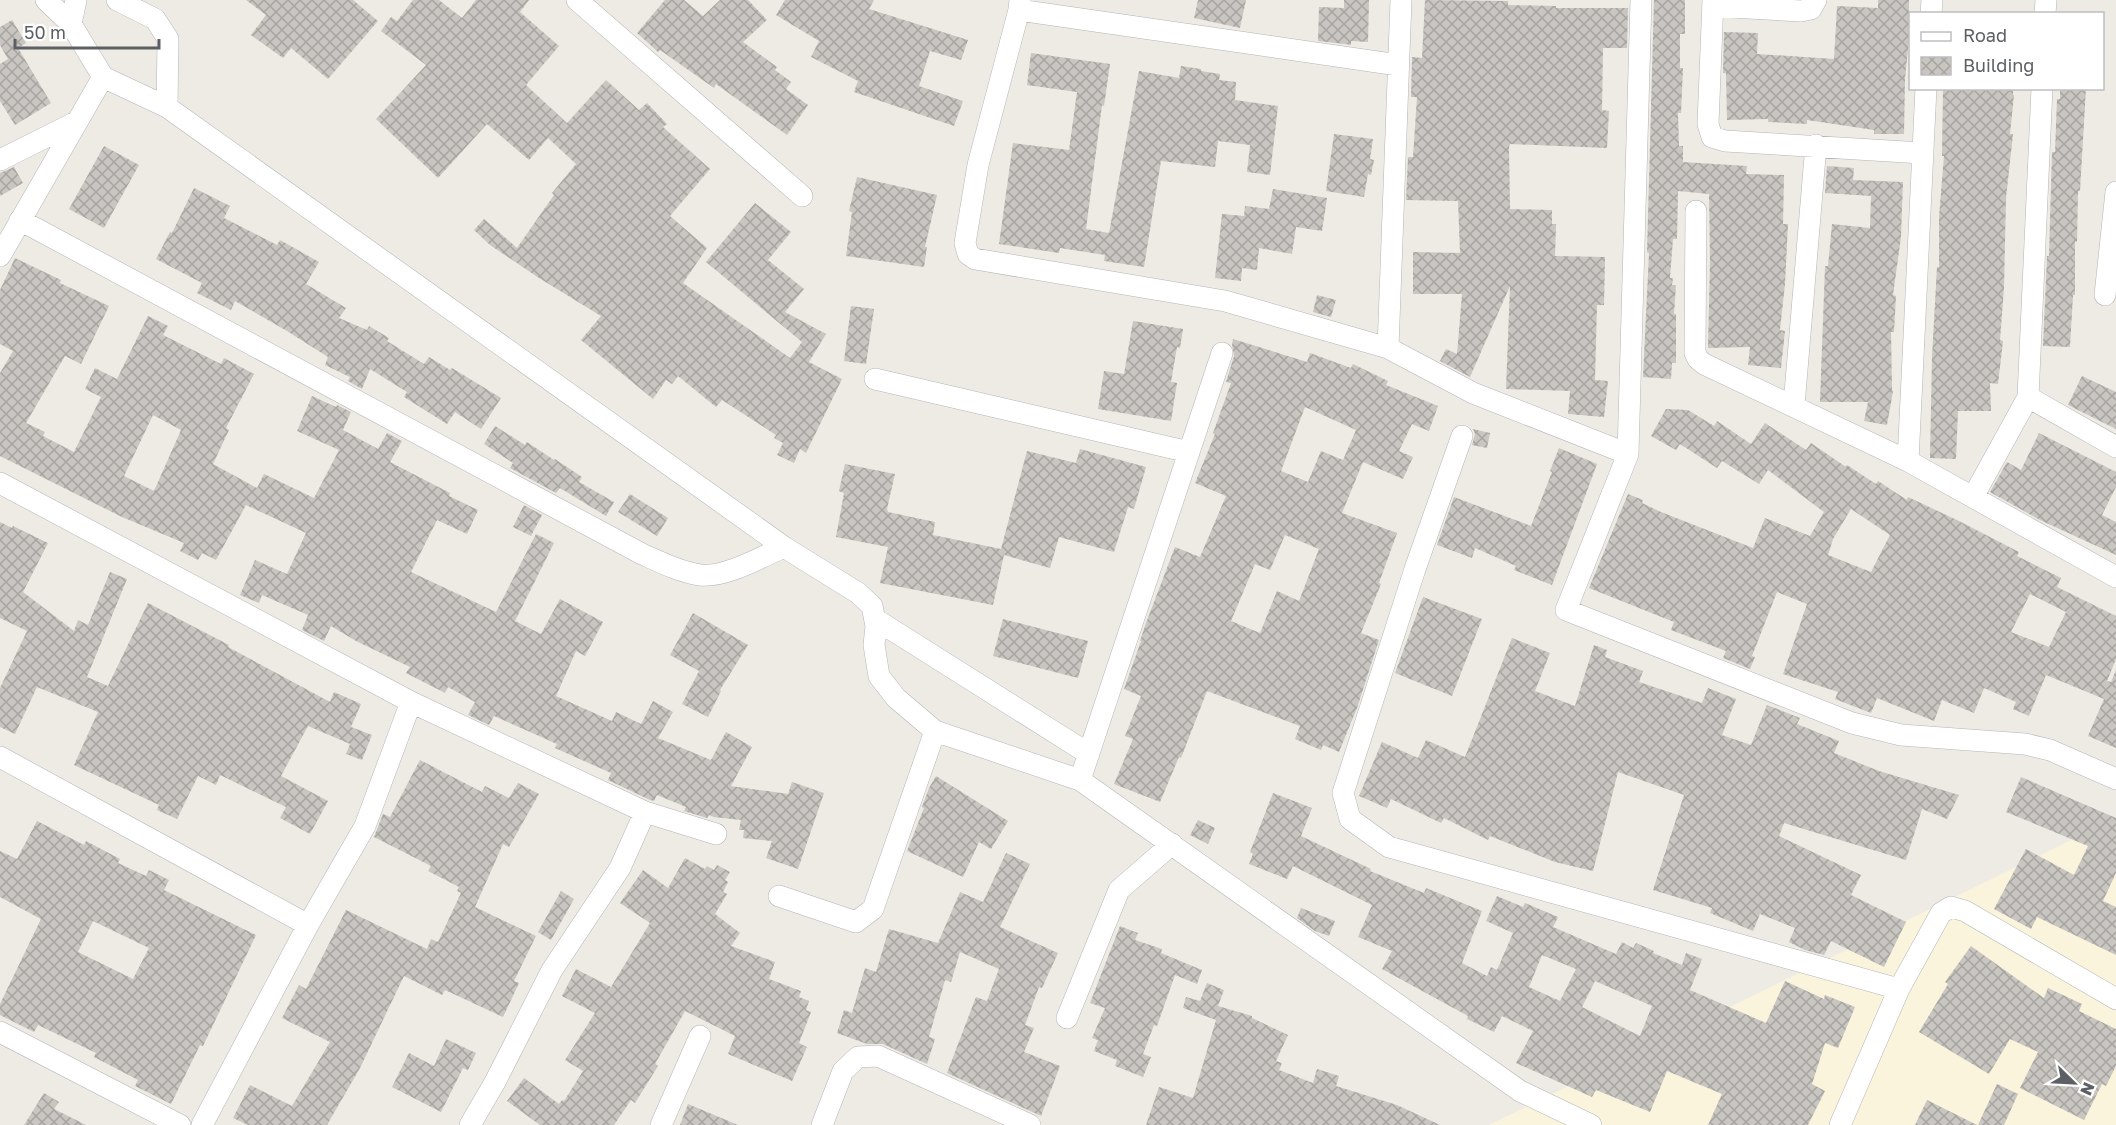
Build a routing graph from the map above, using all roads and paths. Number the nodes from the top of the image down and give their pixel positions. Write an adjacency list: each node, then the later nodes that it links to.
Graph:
1 (46, 0): 10 (street)
2 (76, 0): 10 (street)
3 (117, 0): 15 (street)
4 (577, 0): 21 (street)
5 (1401, 0): 11 (street)
6 (1641, 0): 34 (street)
7 (1816, 0): 8 (street)
8 (1713, 3): 17 (street)
9 (1019, 5): 11 (street); 26 (street)
10 (71, 24): 12 (street)
11 (1398, 65): 26 (street)
12 (103, 77): 15 (street); 16 (street)
13 (1926, 90): 18 (street)
14 (2042, 90): 29 (street)
15 (167, 107): 38 (street)
16 (76, 123): 19 (street); 23 (street)
17 (1816, 146): 18 (street); 30 (street)
18 (1922, 153): 35 (street)
19 (0, 160)
20 (2116, 192): 25 (street)
21 (802, 196)
22 (1696, 211): 30 (street)
23 (20, 220): 24 (street); 38 (street)
24 (0, 256)
25 (2105, 295)
26 (1388, 348): 34 (street)
27 (1222, 353): 33 (street)
28 (874, 379): 33 (street)
29 (2028, 397): 32 (street); 37 (street)
30 (1794, 405): 35 (street)
31 (1462, 436): 52 (street)
32 (2116, 447)
33 (1189, 452): 43 (street)
34 (1628, 454): 45 (street)
35 (1908, 460): 37 (street)
36 (0, 483): 41 (street)
37 (1973, 497): 39 (street)
38 (784, 547): 40 (street)
39 (2116, 577)
40 (875, 619): 42 (street); 43 (street)
41 (411, 702): 47 (street); 51 (street)
42 (935, 731): 46 (street); 50 (street)
43 (1089, 754): 46 (street)
44 (0, 757): 51 (street)
45 (2116, 779)
46 (1080, 780): 49 (street)
47 (645, 812): 48 (street); 59 (street)
48 (716, 834)
49 (1172, 844): 54 (street); 63 (street)
50 (780, 896)
51 (308, 926): 58 (street)
52 (1899, 989): 53 (street); 64 (street)
53 (2116, 999)
54 (1067, 1018)
55 (0, 1032): 57 (street)
56 (700, 1036): 60 (street)
57 (180, 1125)
58 (202, 1125)
59 (470, 1125)
60 (661, 1125)
61 (822, 1125): 62 (street)
62 (1030, 1125)
63 (1591, 1125)
64 (1840, 1125)

